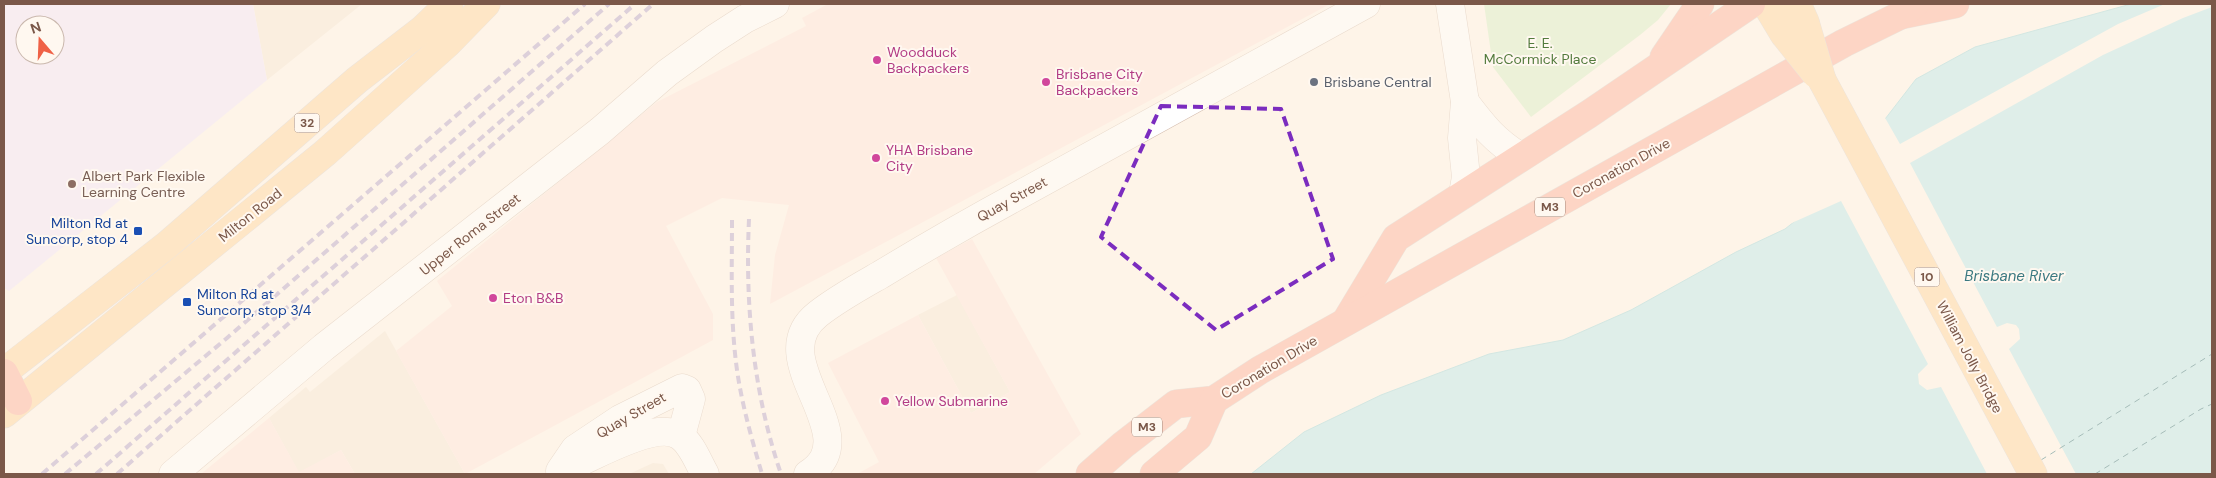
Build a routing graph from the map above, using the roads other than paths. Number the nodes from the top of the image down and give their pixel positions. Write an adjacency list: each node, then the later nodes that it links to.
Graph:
1 (448, 4): 17 (main road, 32)
2 (486, 4): 19 (main road, Milton Road / 32)
3 (776, 4): 22 (street, Upper Roma Street)
4 (1366, 4): 24 (street, Quay Street)
5 (1450, 4): 13 (street)
6 (1700, 4): 12 (highway)
7 (1751, 4): 12 (highway)
8 (1766, 4): 11 (main road, William Jolly Bridge / 10)
9 (1955, 4): 10 (highway, Coronation Drive / M3)
10 (1908, 9): 16 (highway, Coronation Drive / M3)
11 (1795, 20): 27 (main road, William Jolly Bridge / 10, bridge)
12 (1659, 65): 14 (highway)
13 (1465, 102): 14 (street); 15 (street)
14 (1521, 157): 15 (highway)
15 (1463, 194): 16 (highway)
16 (1345, 323): 18 (highway, Coronation Drive / M3)
17 (4, 372): 19 (highway)
18 (1214, 400): 25 (highway, Coronation Drive / M3); 26 (highway, Coronation Drive)
19 (11, 408)
20 (681, 436): 21 (street, Quay Street); 21 (street, Quay Street); 23 (street)
21 (557, 473)
22 (173, 474)
23 (705, 474)
24 (808, 474)
25 (1090, 474)
26 (1154, 474)
27 (2033, 474)

